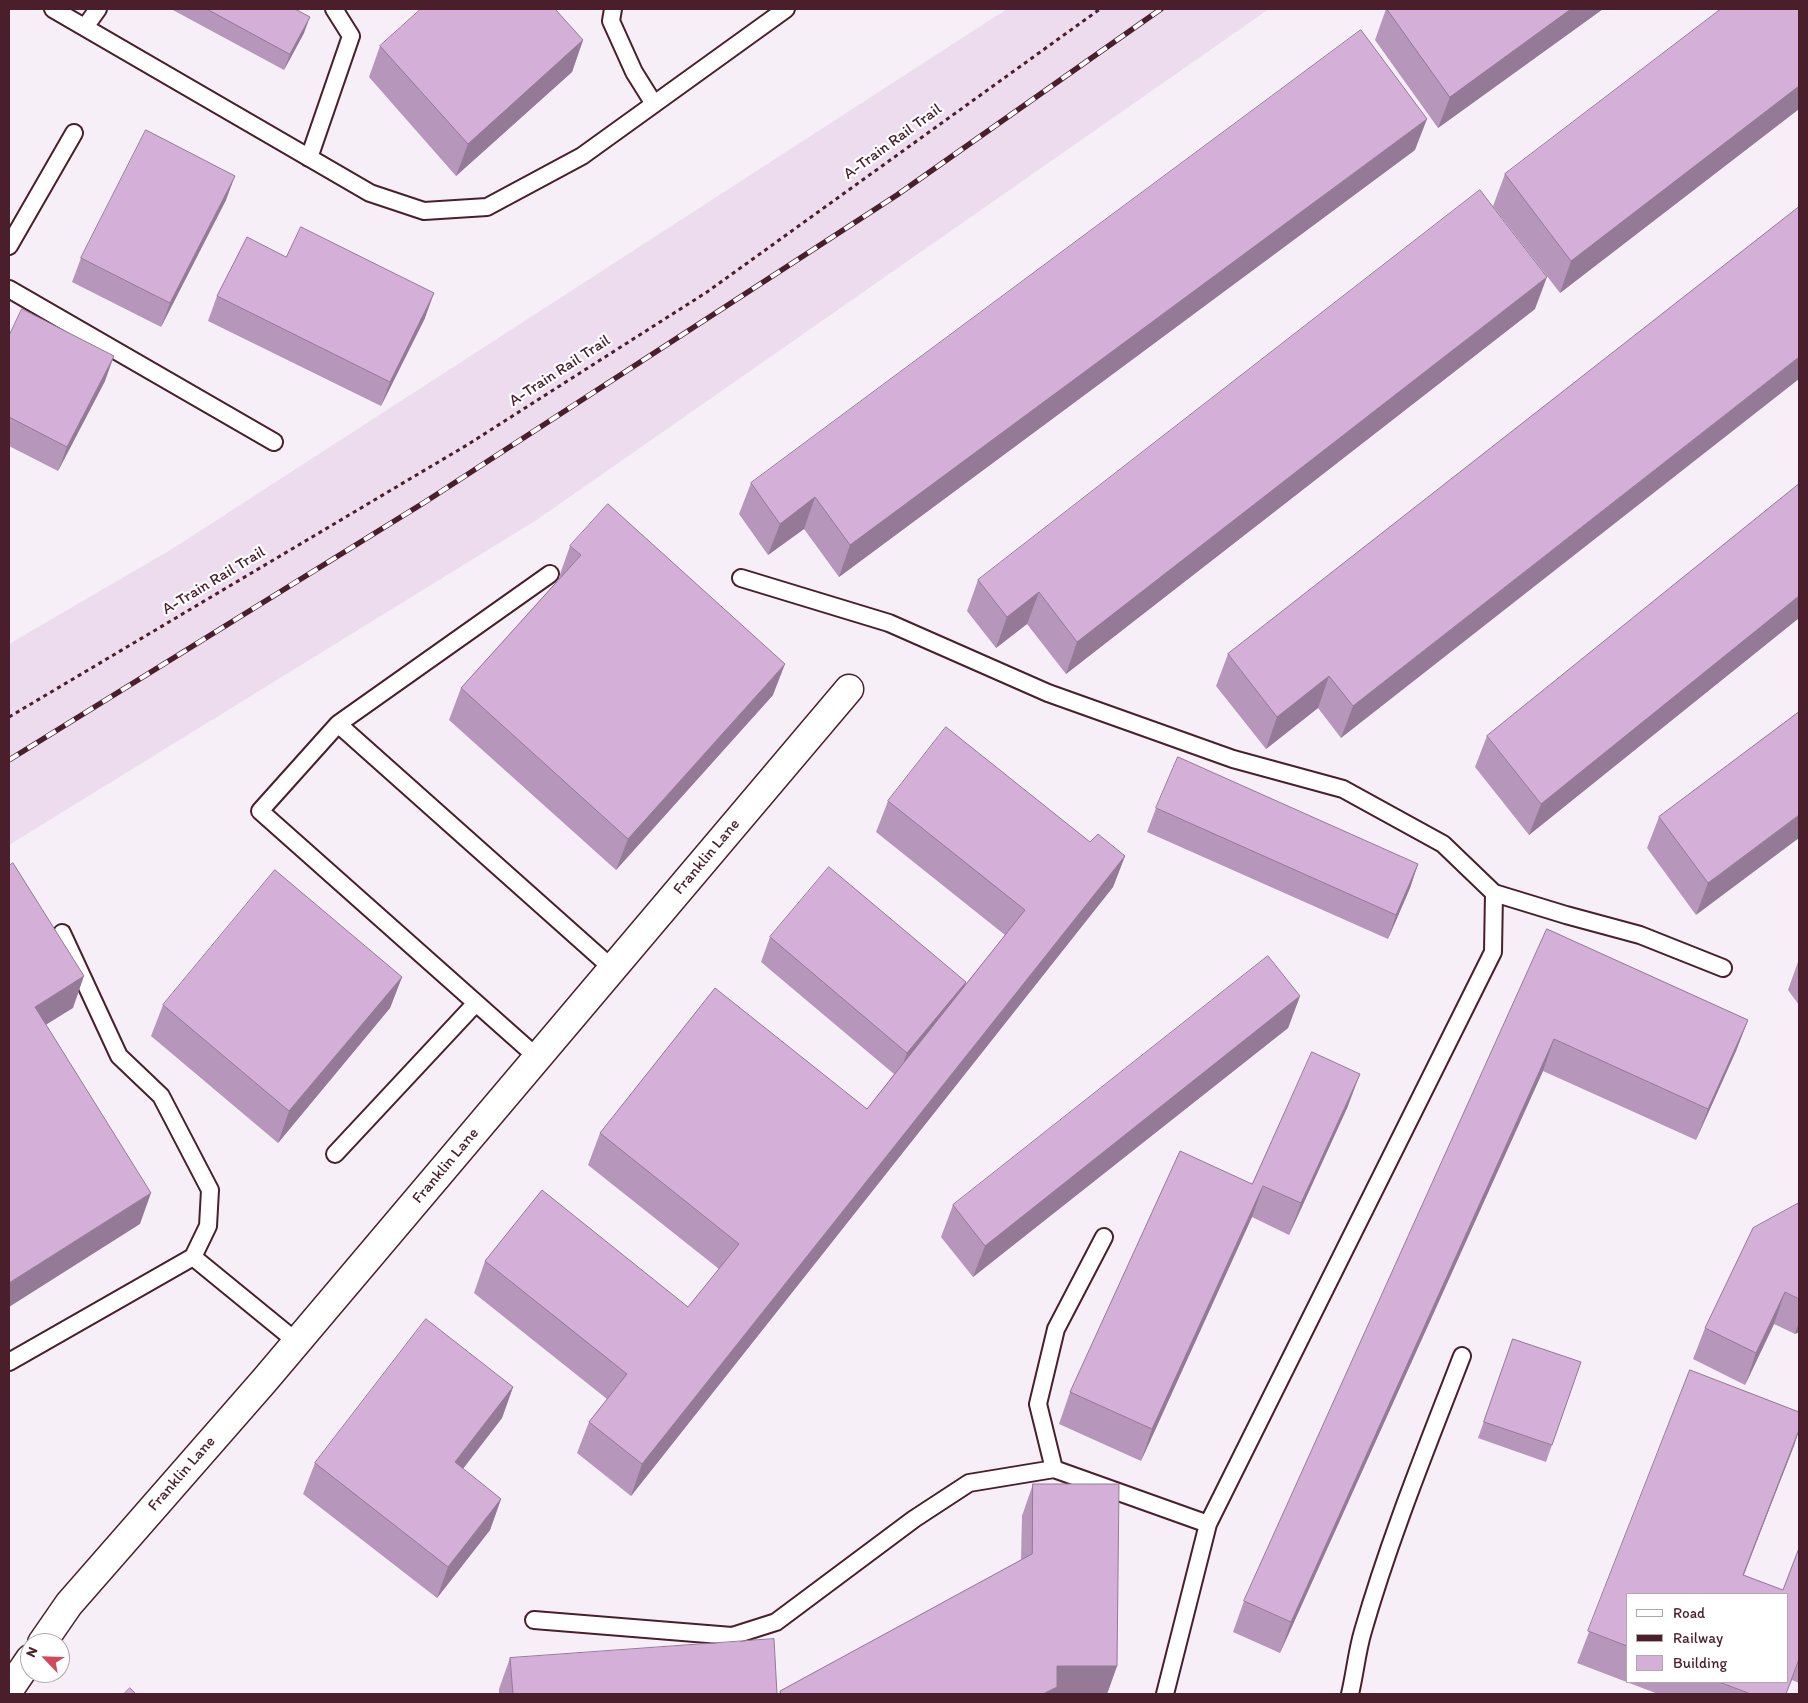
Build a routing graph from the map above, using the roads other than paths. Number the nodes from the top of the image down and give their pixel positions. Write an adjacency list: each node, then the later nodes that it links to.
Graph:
1 (53, 9): 6 (lane)
2 (98, 9): 6 (lane)
3 (334, 9): 9 (lane)
4 (613, 9): 7 (lane)
5 (786, 9): 7 (lane)
6 (85, 28): 9 (lane)
7 (654, 104): 9 (lane)
8 (74, 133): 10 (lane)
9 (309, 158)
10 (9, 246)
11 (9, 289): 12 (lane)
12 (274, 442)
13 (550, 574): 16 (lane)
14 (741, 578): 17 (lane)
15 (849, 689): 20 (street, Franklin Lane)
16 (338, 724): 20 (lane); 21 (lane)
17 (1494, 893): 19 (lane); 30 (lane)
18 (62, 933): 25 (lane)
19 (1723, 968)
20 (613, 969): 22 (street, Franklin Lane)
21 (476, 1003): 22 (lane); 23 (lane)
22 (538, 1058): 26 (street, Franklin Lane)
23 (335, 1154)
24 (1104, 1237): 29 (lane)
25 (193, 1257): 26 (lane); 28 (lane)
26 (297, 1342): 32 (street, Franklin Lane)
27 (1462, 1356): 36 (lane)
28 (9, 1362)
29 (1054, 1469): 30 (lane); 31 (lane)
30 (1208, 1524): 35 (lane)
31 (534, 1620)
32 (49, 1633)
33 (20, 1674): 34 (street)
34 (9, 1690)
35 (1165, 1694)
36 (1350, 1694)

